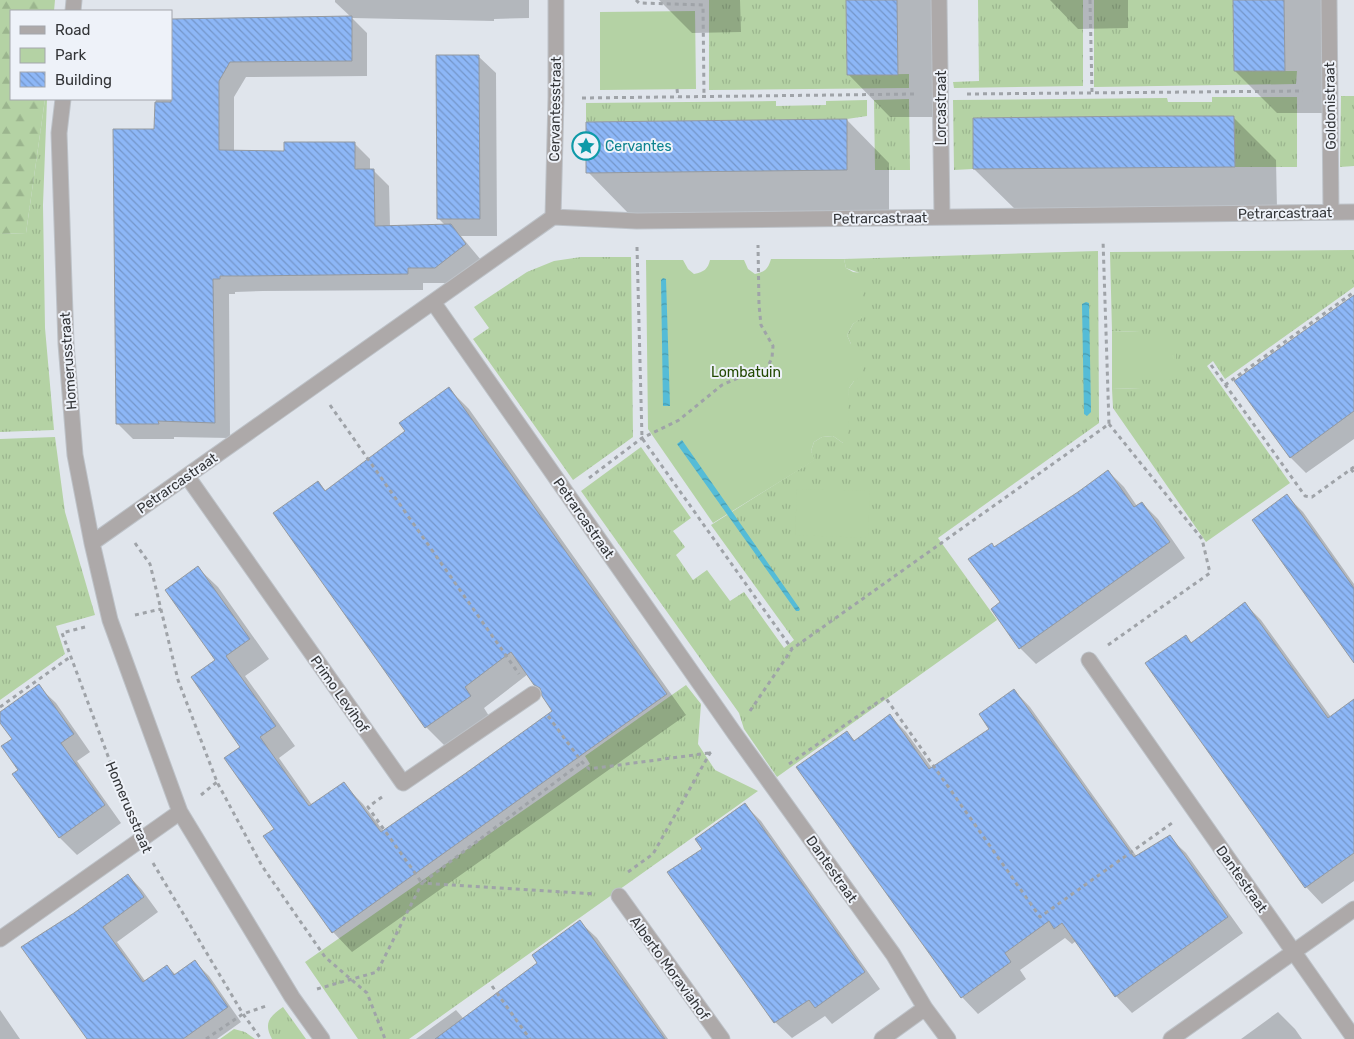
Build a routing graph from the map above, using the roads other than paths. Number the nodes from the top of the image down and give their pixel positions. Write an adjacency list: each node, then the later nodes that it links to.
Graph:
1 (556, 0): 8 (street, Cervantesstraat)
2 (939, 0): 7 (street, Lorcastraat)
3 (1329, 0): 5 (street, Goldonistraat)
4 (63, 100): 11 (street, Homerusstraat)
5 (1331, 212): 6 (street, Petrarcastraat); 7 (street, Petrarcastraat)
6 (1354, 212)
7 (942, 217): 8 (street, Petrarcastraat)
8 (553, 218): 9 (street, Petrarcastraat)
9 (433, 302): 10 (street, Petrarcastraat); 14 (street, Petrarcastraat)
10 (187, 476): 11 (street, Petrarcastraat); 13 (street, Primo Levihof)
11 (92, 543): 15 (street, Homerusstraat)
12 (1089, 660): 19 (street, Dantestraat)
13 (533, 694)
14 (735, 734): 20 (street, Dantestraat)
15 (180, 812): 18 (street); 22 (street, Homerusstraat)
16 (619, 896): 23 (street, Alberto Moraviahof)
17 (1354, 909): 19 (street)
18 (0, 939)
19 (1293, 952): 21 (street, Dantestraat); 26 (street)
20 (925, 1008): 24 (street); 25 (street, Dantestraat)
21 (1354, 1038)
22 (322, 1039)
23 (722, 1039)
24 (882, 1039)
25 (948, 1039)
26 (1171, 1039)

